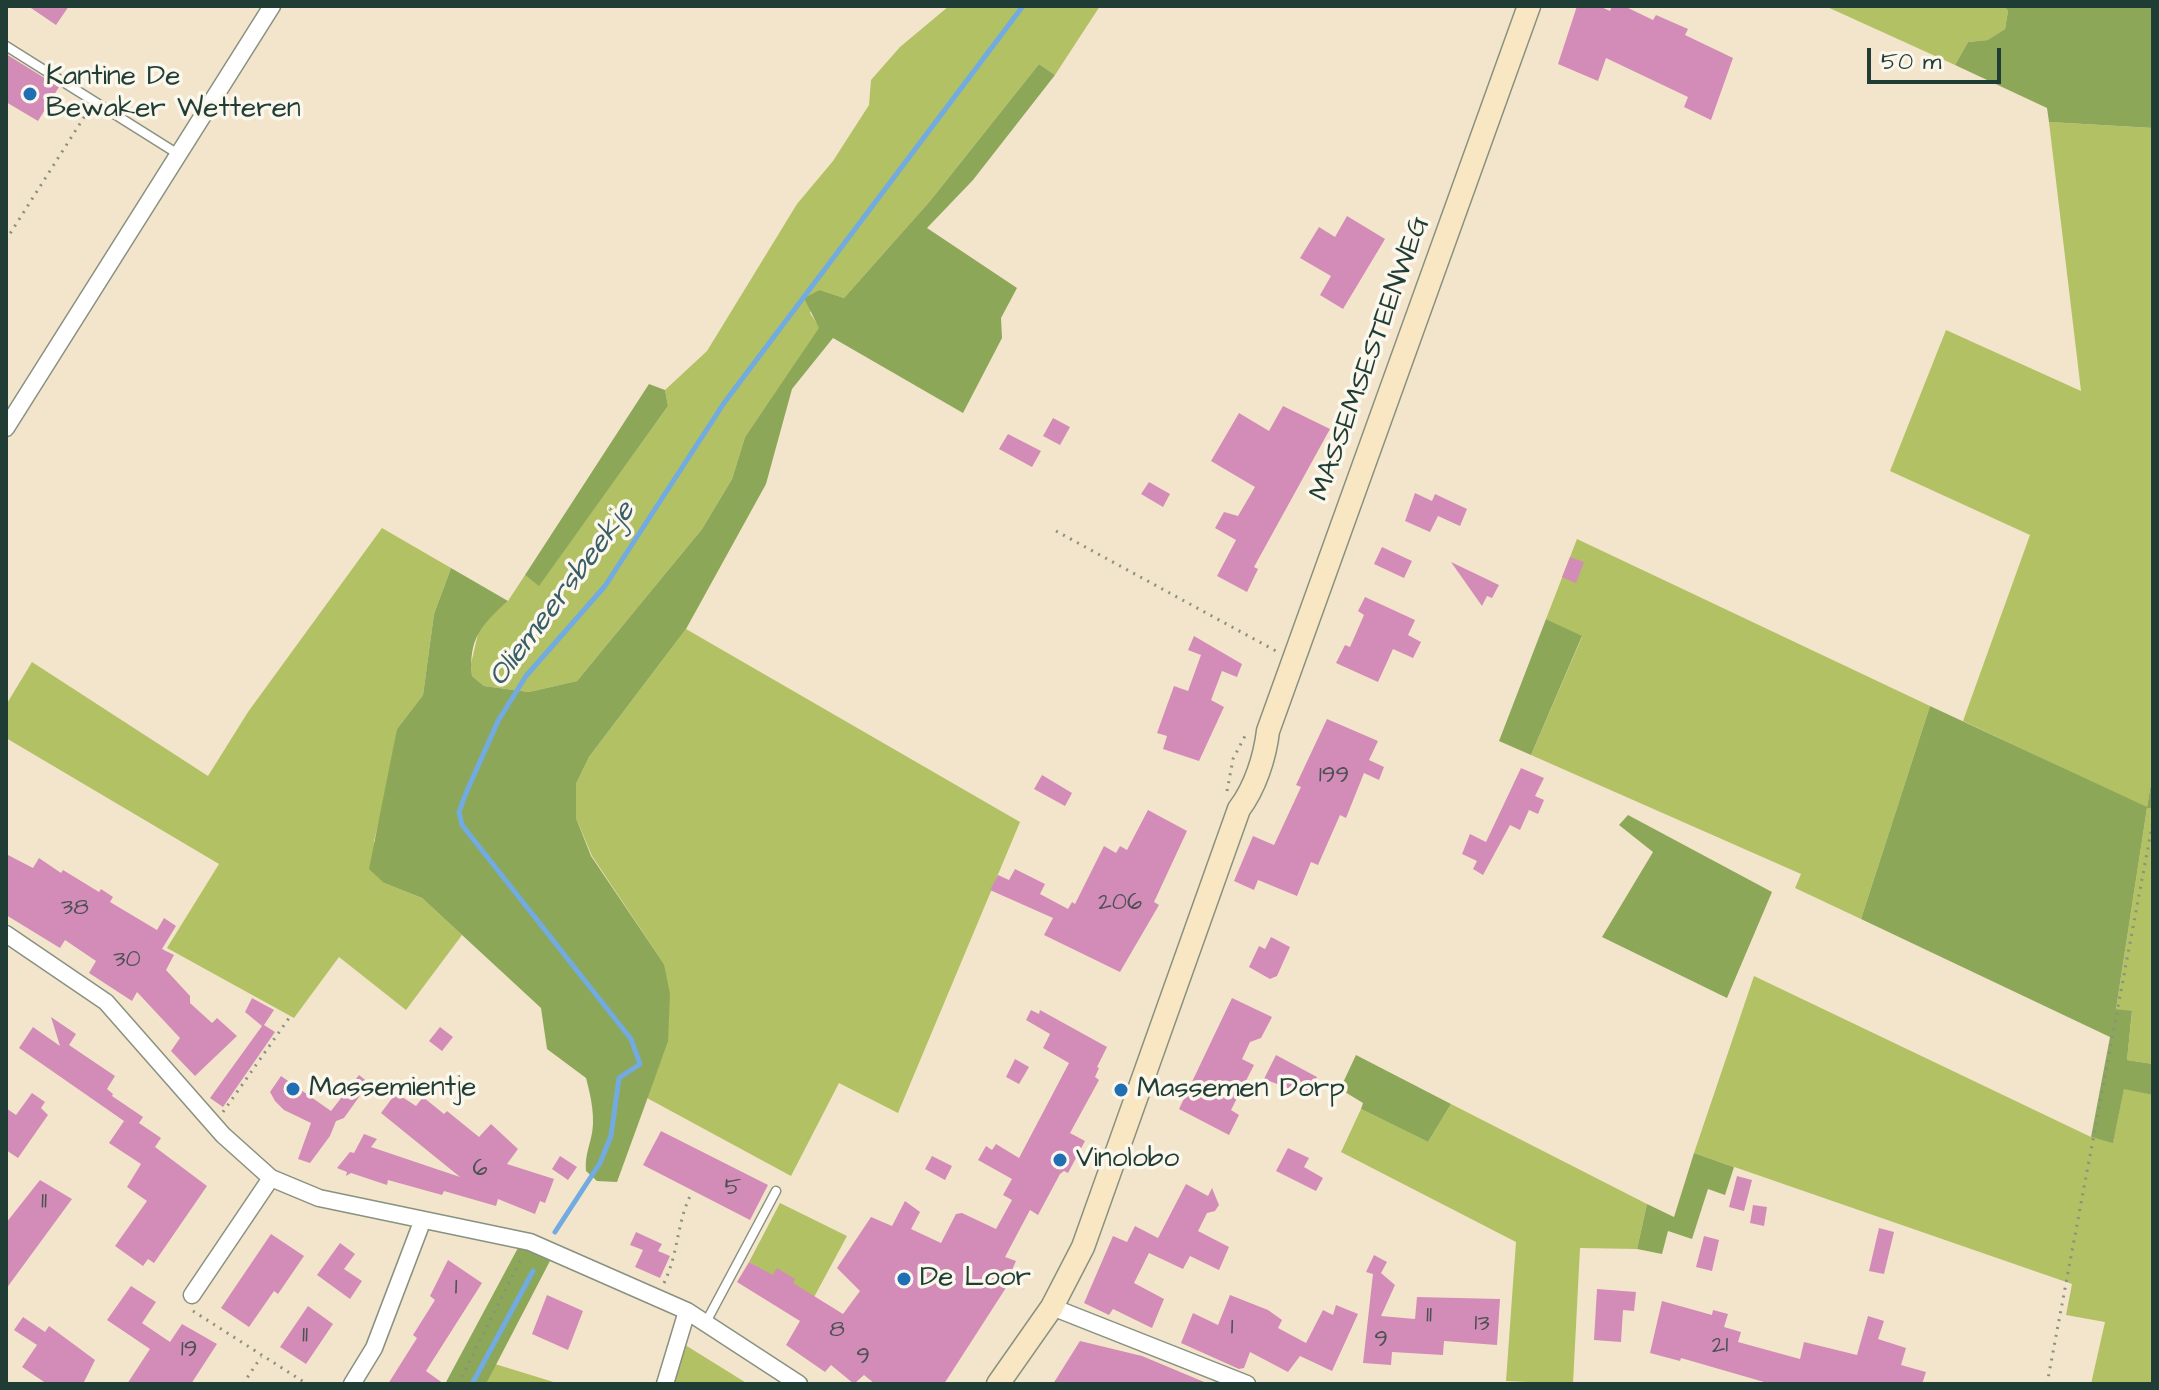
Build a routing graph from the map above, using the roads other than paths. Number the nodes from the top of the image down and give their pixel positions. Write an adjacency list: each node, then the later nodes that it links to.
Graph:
1 (272, 6): 4 (street)
2 (1529, 6): 11 (main road, MASSEMSESTEENWEG)
3 (6, 46): 4 (lane)
4 (179, 154): 5 (street)
5 (6, 428)
6 (6, 934): 7 (street)
7 (271, 1178): 9 (street); 10 (street)
8 (776, 1191): 13 (lane)
9 (422, 1222): 12 (street); 14 (street)
10 (192, 1295)
11 (1052, 1307): 17 (main road, MASSEMSESTEENWEG); 18 (street)
12 (687, 1311): 13 (street); 15 (street)
13 (705, 1325): 16 (street)
14 (352, 1384)
15 (665, 1384)
16 (799, 1384)
17 (998, 1384)
18 (1247, 1384)

